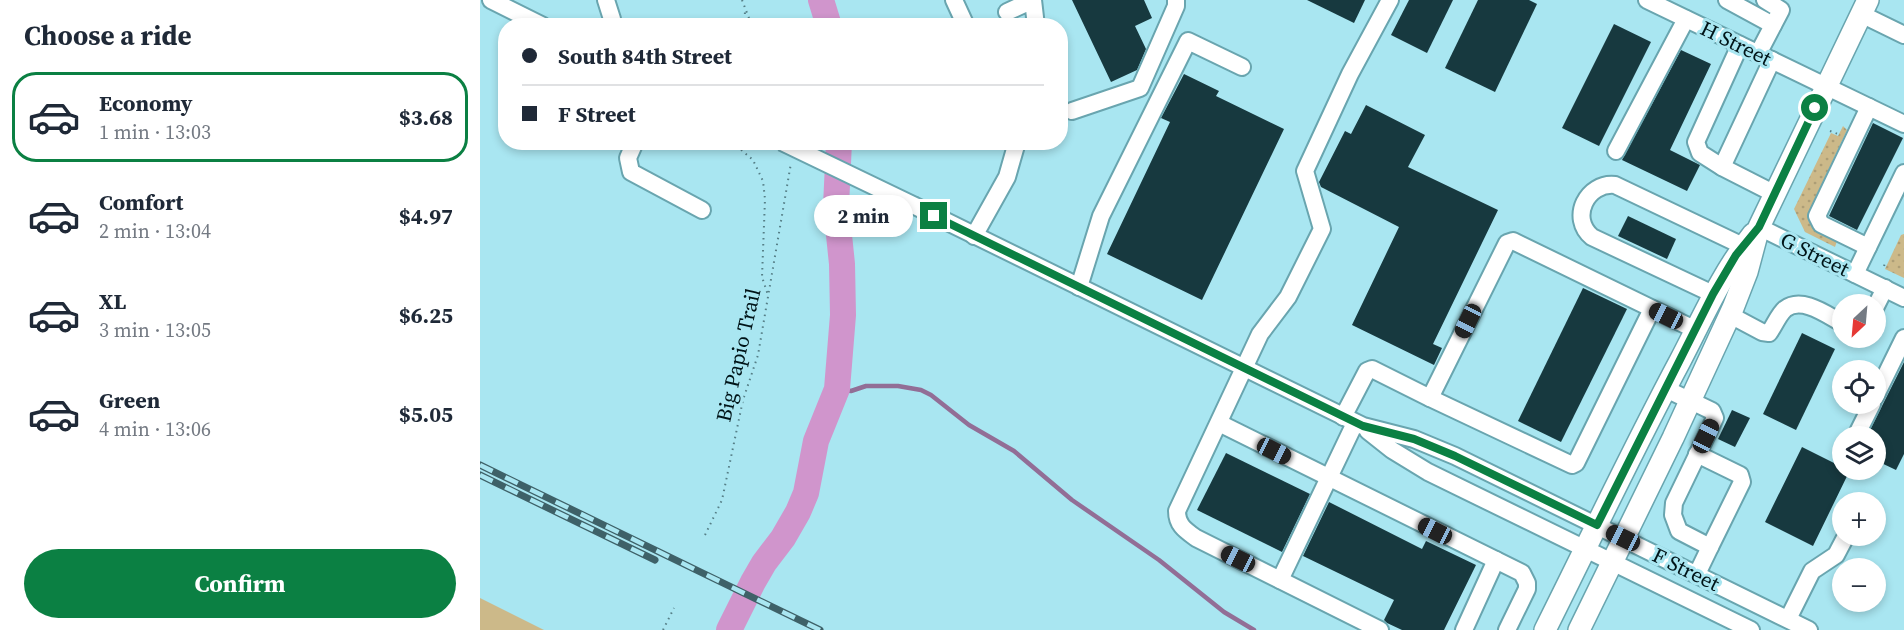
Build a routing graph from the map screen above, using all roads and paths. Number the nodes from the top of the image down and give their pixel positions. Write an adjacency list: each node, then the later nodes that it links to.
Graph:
1 (606, 0): 15 (street)
2 (742, 0): 12 (path)
3 (954, 0): 18 (street)
4 (1033, 0): 13 (street); 19 (street)
5 (1176, 0): 28 (street)
6 (1390, 0): 60 (street)
7 (1647, 0): 20 (street, H Street)
8 (1727, 0): 21 (street)
9 (1765, 0): 21 (street)
10 (494, 1): 14 (street)
11 (1864, 7): 22 (street); 26 (main road)
12 (745, 9): 16 (path); 17 (path)
13 (1007, 13)
14 (527, 18)
15 (612, 18)
16 (744, 18)
17 (749, 18)
18 (962, 18)
19 (1035, 18)
20 (1686, 19): 23 (street, H Street); 37 (street)
21 (1773, 25): 24 (street)
22 (1903, 33)
23 (1740, 45): 24 (street, H Street); 38 (street)
24 (1765, 57): 26 (street, H Street); 38 (street)
25 (1242, 67): 49 (street)
26 (1826, 86): 27 (street, H Street); 40 (main road)
27 (1869, 107): 30 (street, H Street); 45 (street)
28 (1072, 111)
29 (1842, 124): 31 (path)
30 (1904, 124)
31 (1830, 131)
32 (632, 150): 41 (street)
33 (741, 150): 53 (path)
34 (787, 150): 53 (path, Big Papio Trail)
35 (791, 150): 43 (street, F Street, bridge)
36 (1015, 150): 43 (street)
37 (1616, 151)
38 (1722, 167): 40 (street)
39 (1904, 172): 45 (street)
40 (1774, 194): 42 (main road)
41 (702, 210)
42 (1759, 227): 44 (main road); 48 (street, G Street); 56 (main road)
43 (974, 236): 49 (street, F Street)
44 (1743, 246): 51 (main road); 51 (street)
45 (1868, 247): 48 (street)
46 (1886, 261): 47 (path)
47 (1884, 266)
48 (1855, 274): 50 (street, G Street)
49 (1079, 287): 60 (street, F Street)
50 (1885, 288): 52 (street); 54 (street, G Street)
51 (1713, 294): 58 (main road)
52 (1882, 294)
53 (769, 297): 70 (path, Big Papio Trail)
54 (1904, 298)
55 (1652, 309): 58 (street); 63 (street); 63 (street)
56 (1730, 315): 57 (street); 64 (main road)
57 (1832, 318)
58 (1696, 330): 62 (main road)
59 (1904, 338): 61 (street)
60 (1244, 368): 65 (street, F Street); 66 (street)
61 (1886, 375)
62 (1666, 389): 64 (street); 69 (main road)
63 (1430, 398): 65 (street)
64 (1690, 400): 67 (street); 71 (main road)
65 (1354, 422): 68 (street); 69 (street, F Street); 74 (street, F Street)
66 (1219, 423): 68 (street); 78 (street)
67 (1697, 454): 73 (street); 73 (street)
68 (1330, 478): 75 (street); 78 (street)
69 (1597, 525): 71 (street, F Street); 74 (main road)
70 (705, 535)
71 (1623, 538): 76 (main road); 77 (street, F Street)
72 (1841, 546): 80 (street)
73 (1710, 547): 77 (street)
74 (1585, 550): 76 (street, F Street); 85 (main road)
75 (1496, 560): 83 (street); 84 (street)
76 (1611, 563): 86 (main road); 87 (street, F Street)
77 (1697, 574): 80 (street, F Street)
78 (1280, 580): 82 (street)
79 (674, 608): 81 (path)
80 (1788, 619): 88 (street, F Street)
81 (663, 630)
82 (1380, 630)
83 (1464, 630)
84 (1507, 630)
85 (1545, 630)
86 (1579, 630)
87 (1751, 630)
88 (1809, 630)

